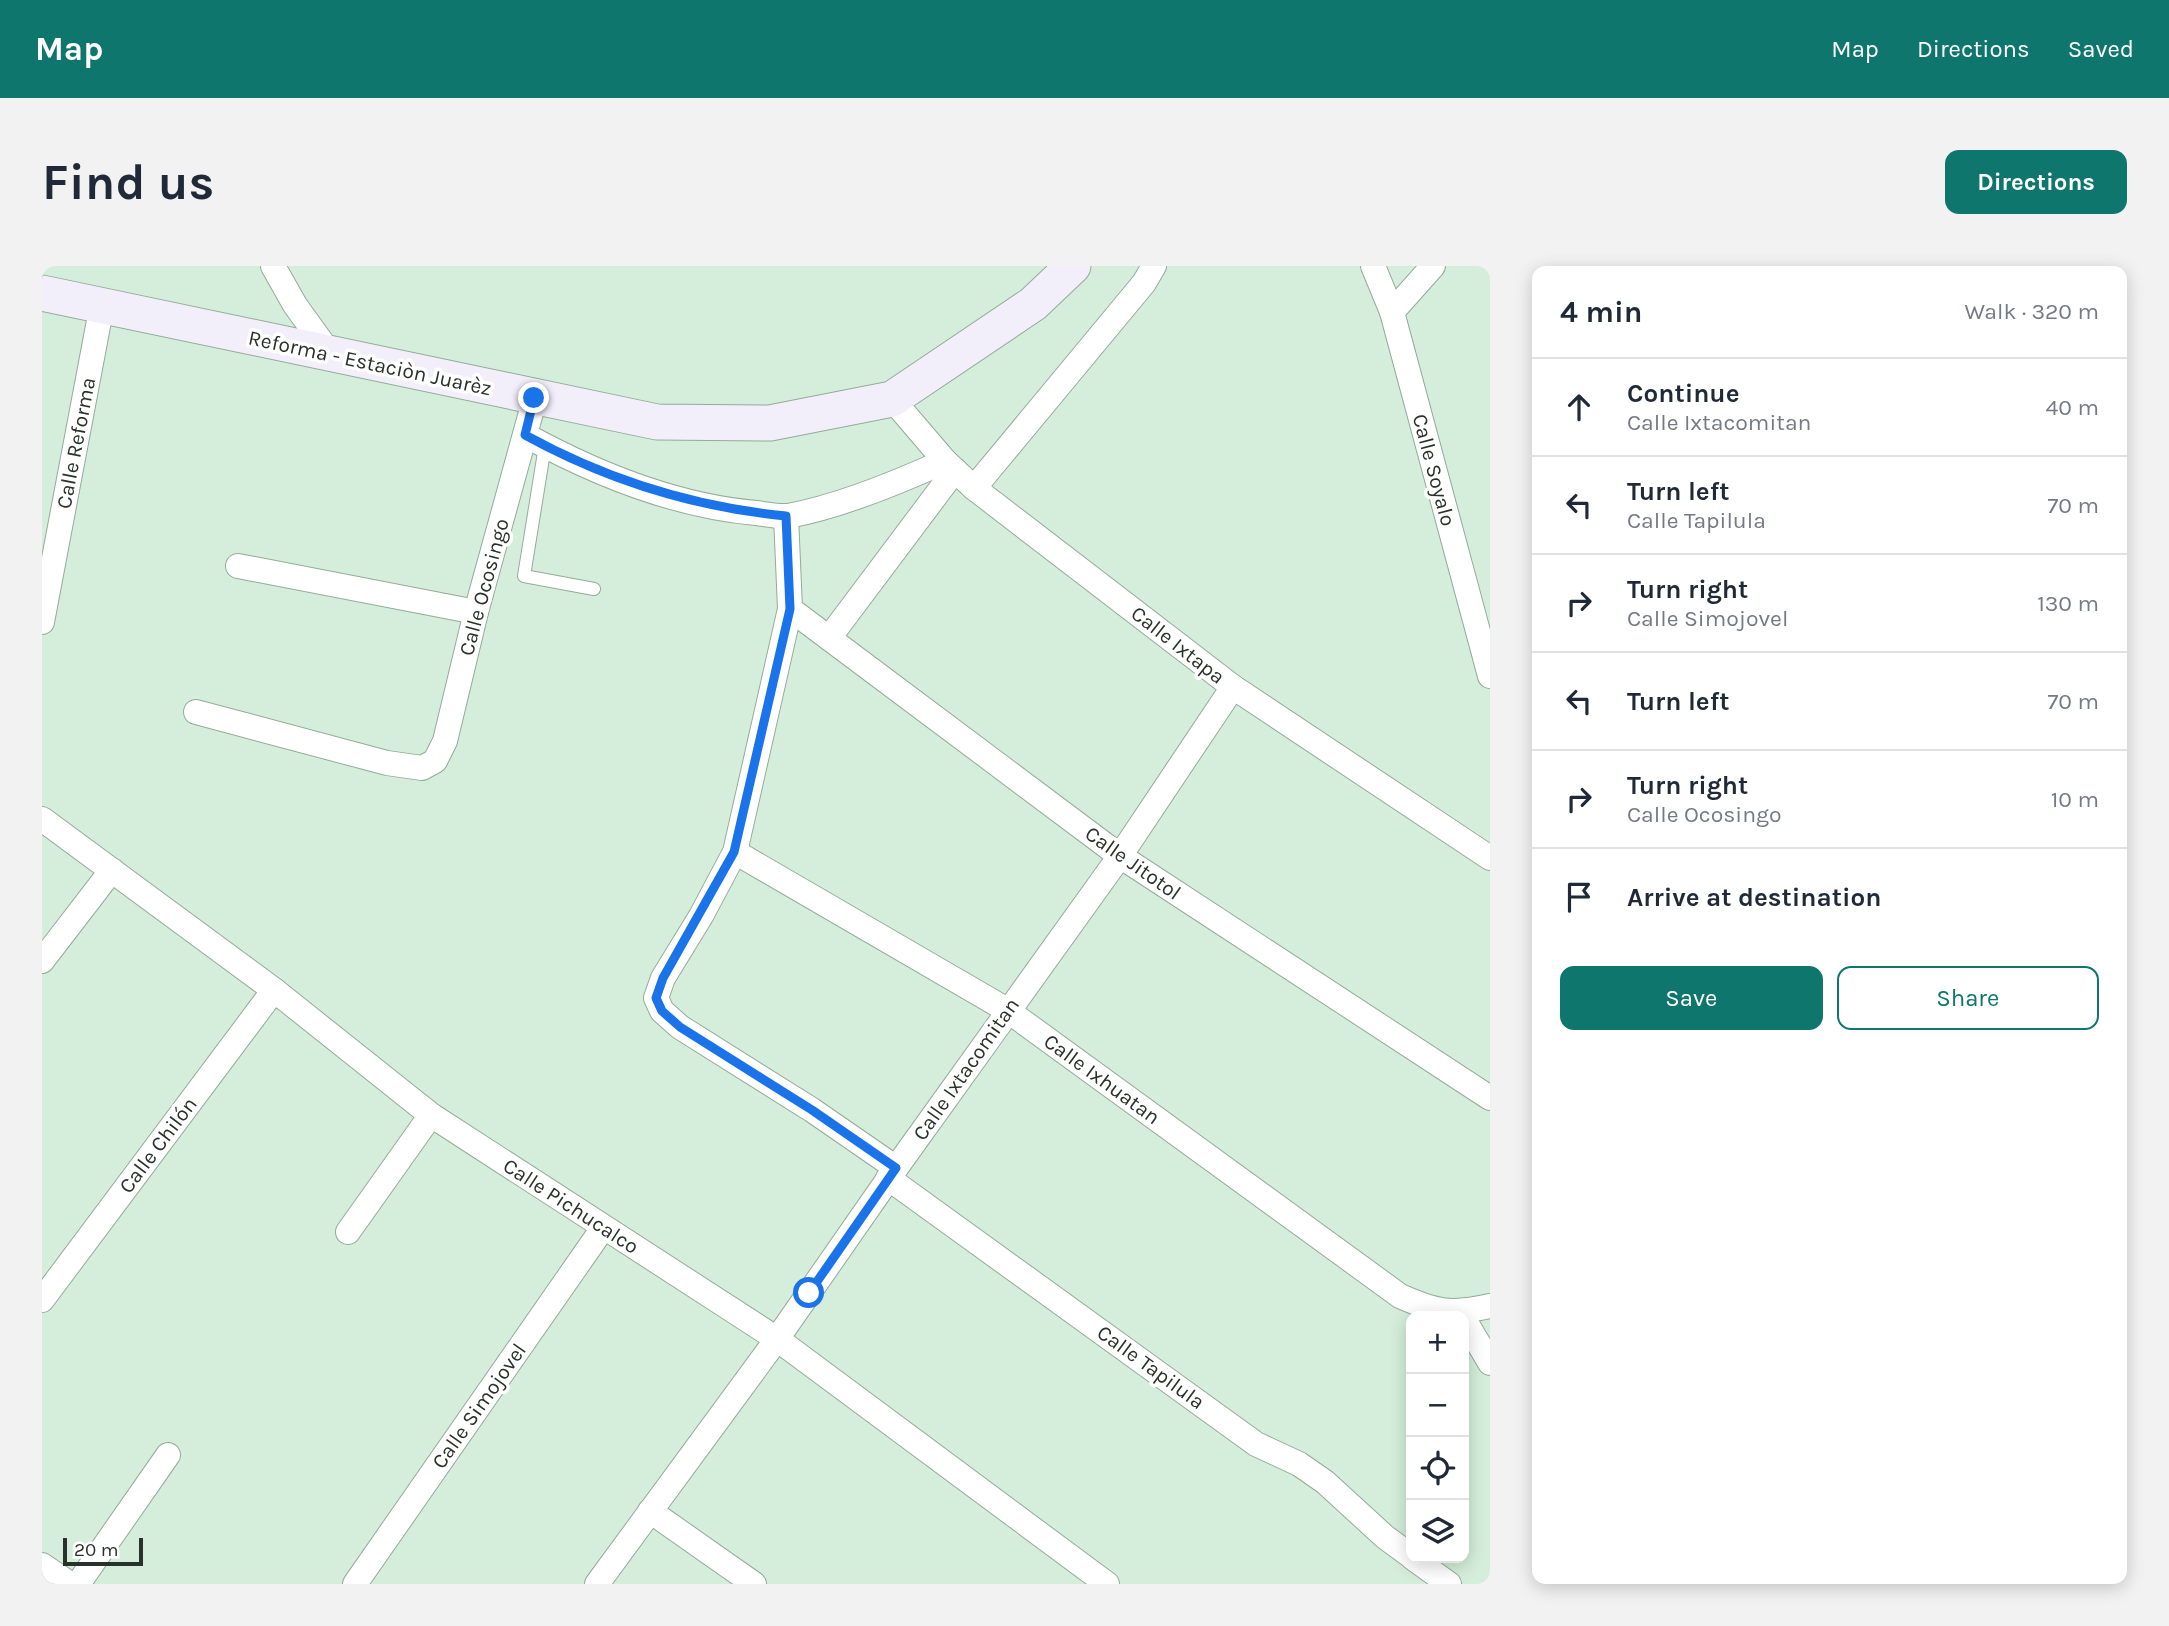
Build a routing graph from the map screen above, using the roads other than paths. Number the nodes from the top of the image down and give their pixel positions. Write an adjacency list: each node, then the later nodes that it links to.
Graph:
1 (273, 266): 9 (street)
2 (1073, 266): 11 (main road, Reforma - Estaciòn Juarèz)
3 (1154, 266): 14 (street)
4 (1373, 266): 8 (street, Calle Soyalo)
5 (1433, 266): 8 (street)
6 (42, 293): 7 (main road, Reforma - Estaciòn Juarèz)
7 (102, 305): 9 (main road, Reforma - Estaciòn Juarèz); 16 (street, Calle Reforma)
8 (1392, 312): 23 (street, Calle Soyalo)
9 (331, 355): 10 (main road, Reforma - Estaciòn Juarèz)
10 (534, 398): 11 (main road, Reforma - Estaciòn Juarèz); 12 (street, Calle Ocosingo)
11 (892, 399): 13 (street, Calle Ixtapa)
12 (535, 440): 15 (street); 18 (lane); 20 (street, Calle Ocosingo)
13 (950, 466): 14 (street, Calle Ixtapa); 15 (street); 22 (street)
14 (974, 488): 24 (street, Calle Ixtapa)
15 (786, 516): 19 (street)
16 (49, 552): 21 (street, Calle Reforma)
17 (238, 566): 20 (street)
18 (594, 589)
19 (790, 609): 22 (street, Calle Jitotol); 27 (street)
20 (476, 612): 25 (street, Calle Ocosingo)
21 (42, 622)
22 (829, 638): 28 (street, Calle Jitotol)
23 (1490, 676)
24 (1233, 687): 28 (street, Calle Ixtacomitan); 29 (street, Calle Ixtapa)
25 (196, 712)
26 (42, 819): 30 (street, Calle Pichucalco)
27 (734, 852): 33 (street, Calle Ixhuatan); 36 (street, Calle Tapilula)
28 (1120, 856): 33 (street, Calle Ixtacomitan); 34 (street, Calle Jitotol)
29 (1490, 858)
30 (113, 870): 31 (street); 32 (street, Calle Pichucalco)
31 (42, 961)
32 (274, 990): 35 (street, Calle Pichucalco); 39 (street, Calle Chilón)
33 (1007, 1010): 36 (street, Calle Ixtacomitan); 41 (street, Calle Ixhuatan)
34 (1490, 1098)
35 (431, 1115): 37 (street, Calle Pichucalco); 38 (street)
36 (892, 1173): 44 (street, Calle Ixtacomitan); 48 (street, Calle Tapilula)
37 (603, 1228): 44 (street, Calle Pichucalco); 53 (street, Calle Simojovel)
38 (348, 1232)
39 (42, 1300)
40 (1490, 1306): 42 (street)
41 (1437, 1311)
42 (1469, 1314)
43 (1469, 1328): 45 (street)
44 (777, 1339): 47 (street, Calle Ixtacomitan); 56 (street, Calle Pichucalco)
45 (1490, 1363)
46 (168, 1455): 52 (street)
47 (650, 1511): 54 (street, Calle Ixtacomitan); 55 (street)
48 (1406, 1553)
49 (1420, 1563): 57 (street, Calle Tapilula)
50 (42, 1565): 51 (street)
51 (70, 1584)
52 (78, 1584)
53 (355, 1584)
54 (597, 1584)
55 (754, 1584)
56 (1107, 1584)
57 (1449, 1584)

